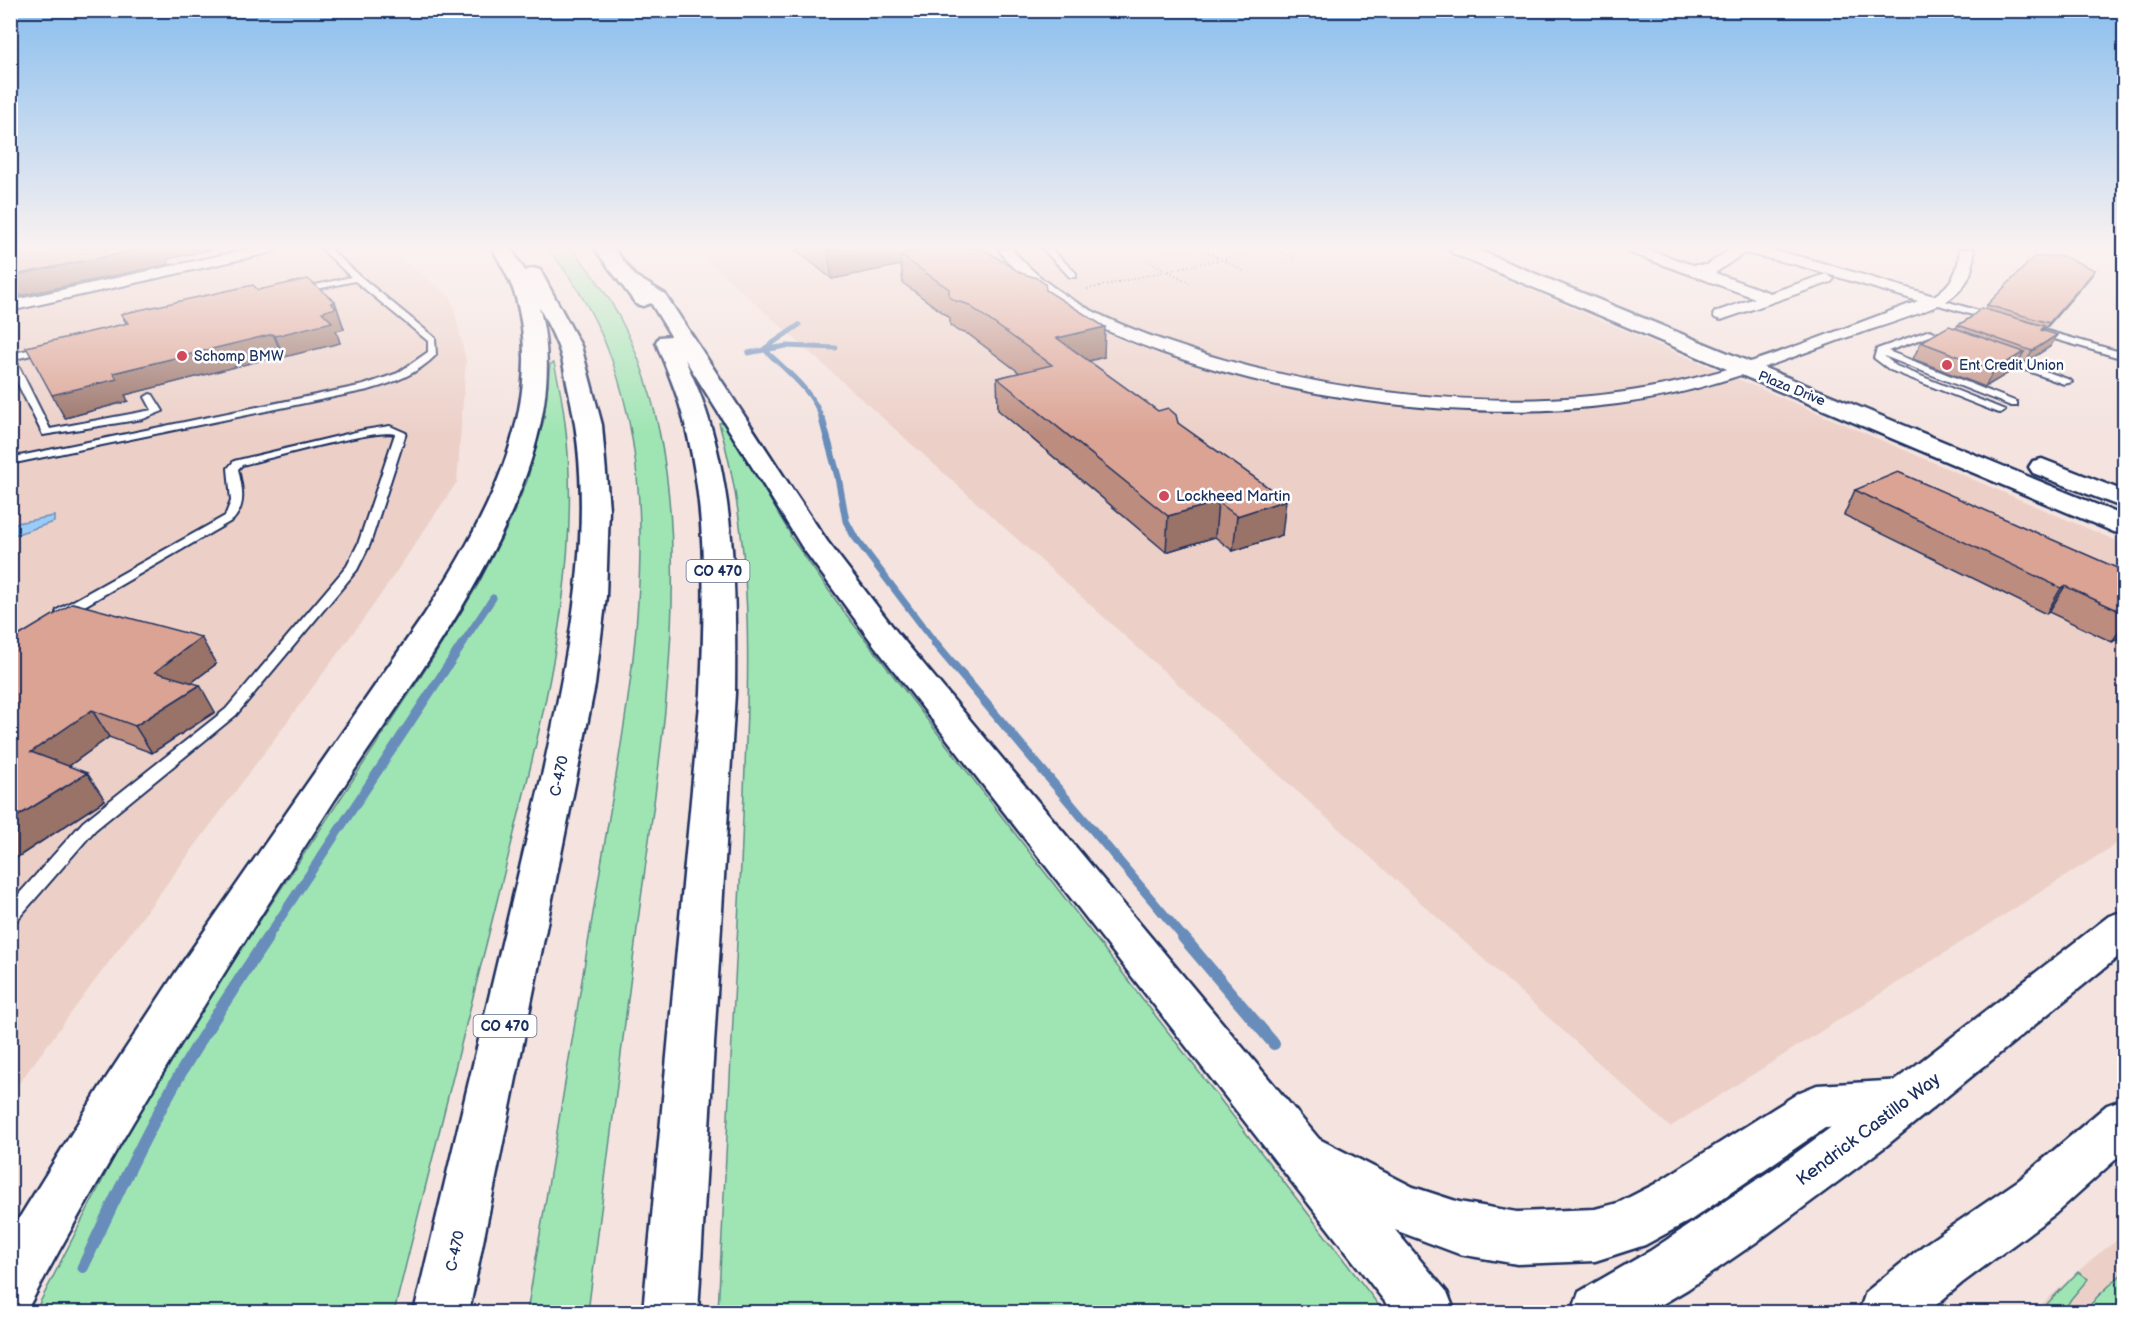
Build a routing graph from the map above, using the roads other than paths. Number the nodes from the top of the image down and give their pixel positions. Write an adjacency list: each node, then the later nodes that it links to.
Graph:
1 (397, 311): 25 (lane)
2 (530, 311): 34 (main road)
3 (554, 311): 35 (main road, C-470 / CO 470)
4 (648, 311): 36 (main road, CO 470)
5 (666, 311): 33 (main road)
6 (1081, 311): 21 (street)
7 (1606, 311): 21 (main road, Plaza Drive)
8 (1654, 311): 20 (main road, Plaza Drive)
9 (1734, 311): 12 (street)
10 (1908, 311): 20 (street)
11 (1968, 311): 13 (lane)
12 (1720, 315)
13 (2002, 321)
14 (2034, 330): 18 (lane)
15 (1961, 345): 24 (lane)
16 (50, 349): 19 (lane)
17 (1993, 356): 22 (lane)
18 (2124, 356)
19 (11, 357): 23 (lane)
20 (1773, 359): 21 (street); 26 (main road, Plaza Drive)
21 (1745, 369): 27 (main road, Plaza Drive)
22 (2067, 382)
23 (150, 397)
24 (2007, 407)
25 (10, 461)
26 (2124, 500)
27 (2124, 526)
28 (51, 619): 29 (lane)
29 (10, 915)
30 (2124, 928): 31 (main road, Kendrick Castillo Way)
31 (1903, 1102): 33 (main road); 38 (main road, Kendrick Castillo Way)
32 (2124, 1121): 39 (main road)
33 (1296, 1147): 37 (main road)
34 (10, 1287)
35 (442, 1312)
36 (670, 1312)
37 (1427, 1312)
38 (1599, 1312)
39 (1886, 1312)

